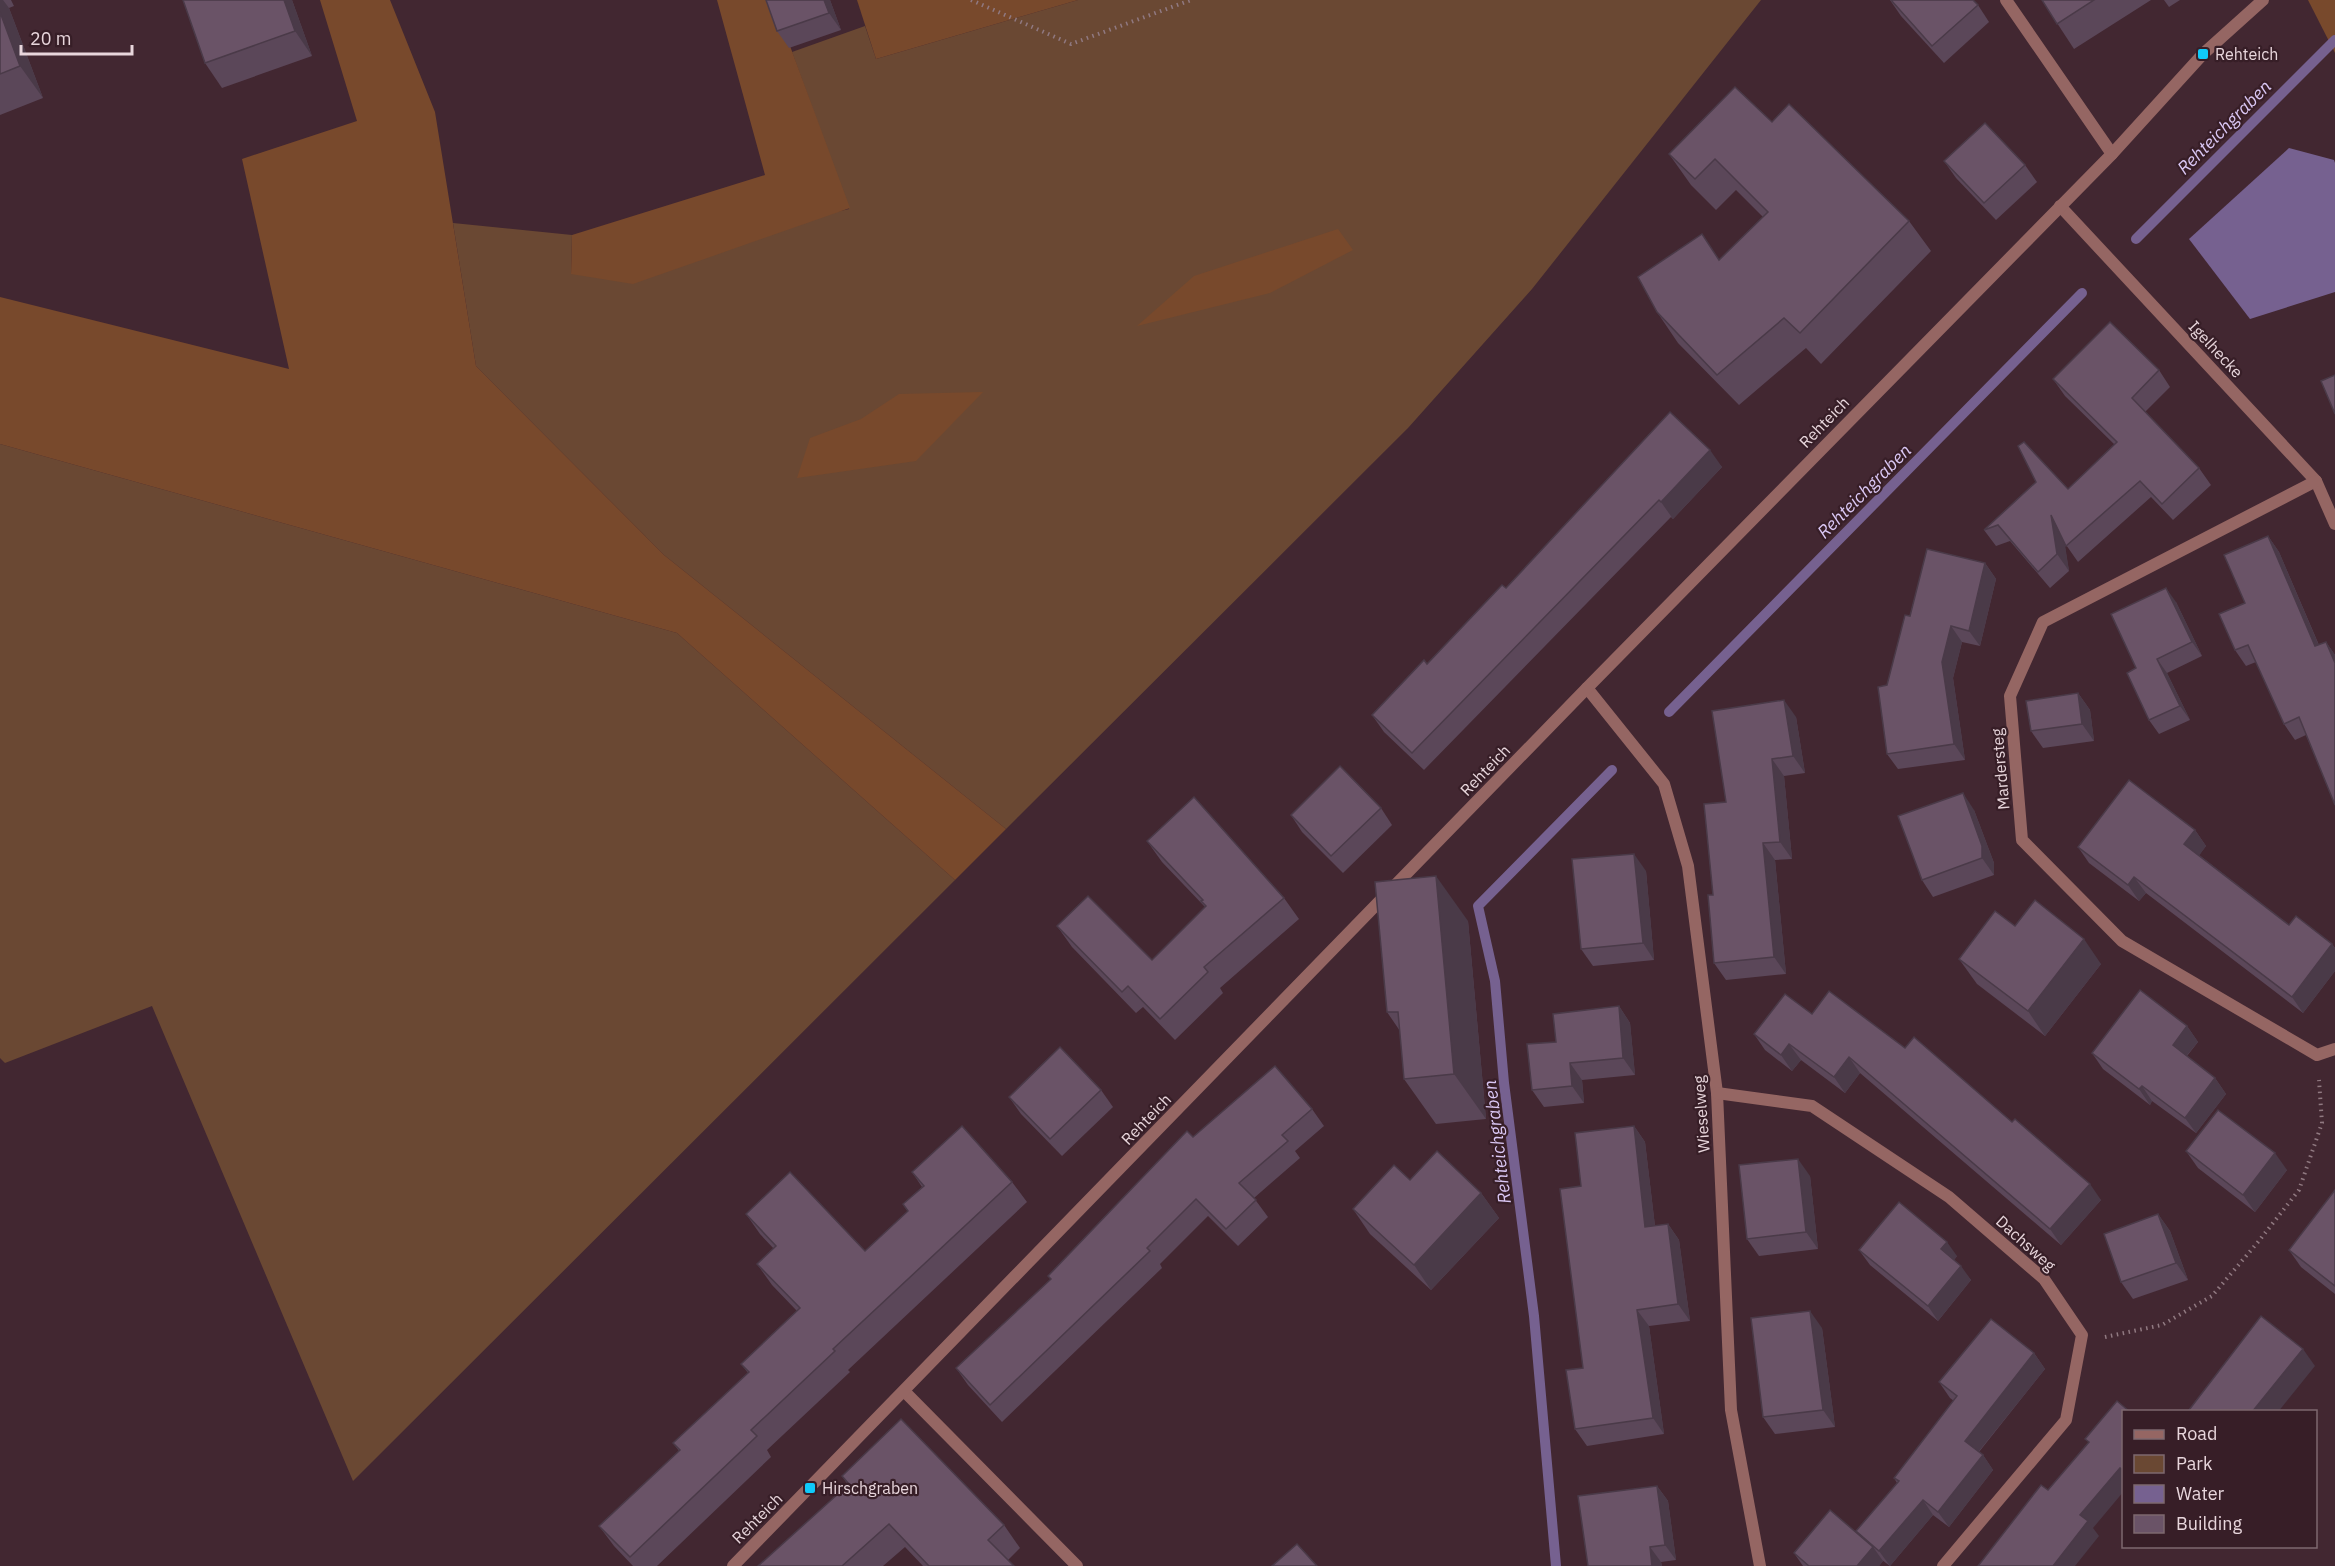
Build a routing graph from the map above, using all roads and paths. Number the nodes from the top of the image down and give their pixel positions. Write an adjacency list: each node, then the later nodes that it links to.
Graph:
1 (971, 0): 2 (path)
2 (1191, 0)
3 (2006, 0): 5 (street)
4 (2263, 0): 5 (street, Rehteich)
5 (2112, 154): 6 (street, Rehteich)
6 (2060, 206): 7 (street, Igelhecke); 9 (street, Rehteich)
7 (2316, 481): 8 (street, Igelhecke); 11 (street, Mardersteg)
8 (2335, 524)
9 (1587, 688): 12 (street, Wieselweg); 14 (street, Rehteich)
10 (2335, 1050): 11 (street)
11 (2317, 1055): 13 (path)
12 (1717, 1093): 13 (street, Dachsweg); 17 (street, Wieselweg)
13 (2082, 1335): 18 (street)
14 (905, 1392): 15 (street, Rehteich); 16 (street)
15 (733, 1566)
16 (1077, 1566)
17 (1760, 1566)
18 (1942, 1566)

